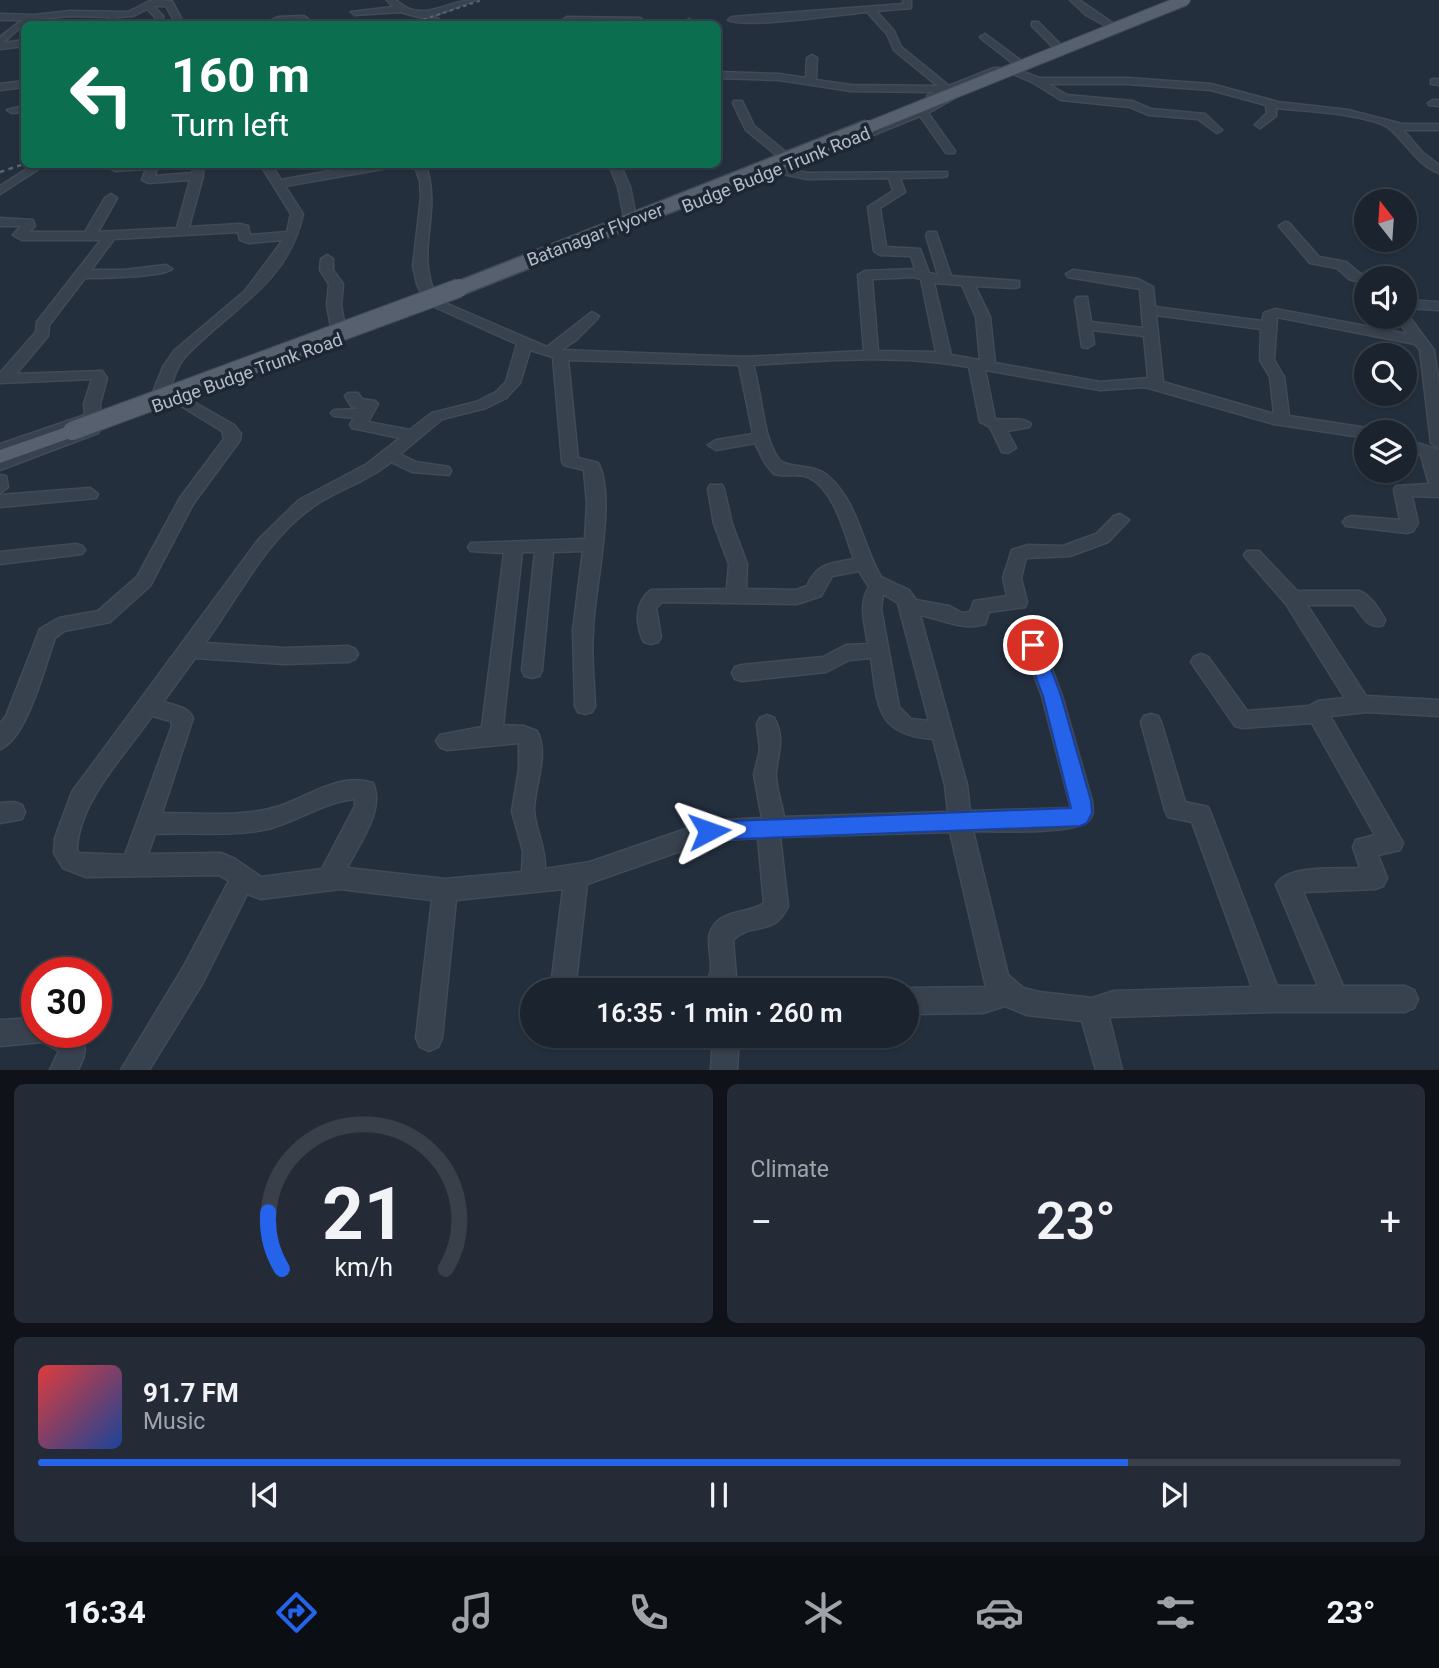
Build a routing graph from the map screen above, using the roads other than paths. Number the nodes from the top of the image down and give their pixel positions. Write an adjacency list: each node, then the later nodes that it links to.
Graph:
1 (391, 0): 11 (street)
2 (471, 0): 16 (street)
3 (908, 0): 12 (street)
4 (1073, 0): 32 (street)
5 (1179, 0): 32 (street, Budge Budge Trunk Road)
6 (1185, 0): 130 (main road, Batanagar Flyover, bridge)
7 (1195, 0): 40 (street, Budge Budge Trunk Road)
8 (161, 3): 15 (street); 25 (street); 26 (street)
9 (73, 4): 14 (street)
10 (772, 7): 20 (street)
11 (400, 9): 13 (street); 16 (street)
12 (870, 10): 20 (street); 47 (street)
13 (355, 12)
14 (63, 15): 15 (street); 18 (street)
15 (115, 15): 24 (street)
16 (427, 15): 28 (street)
17 (0, 17): 18 (street)
18 (35, 18): 23 (street)
19 (304, 19): 27 (street)
20 (771, 19): 22 (street)
21 (567, 20): 29 (street)
22 (732, 20)
23 (27, 21)
24 (112, 21)
25 (159, 21)
26 (177, 21)
27 (275, 21)
28 (434, 21)
29 (582, 21)
30 (21, 24): 34 (street)
31 (1035, 24): 37 (street)
32 (1113, 26): 37 (street, Budge Budge Trunk Road)
33 (985, 37): 40 (street)
34 (0, 41)
35 (21, 44): 36 (street)
36 (0, 47)
37 (1058, 47): 40 (street, Budge Budge Trunk Road)
38 (812, 58): 44 (street)
39 (721, 66): 41 (street)
40 (1016, 67): 43 (street); 47 (street, Budge Budge Trunk Road)
41 (734, 74): 42 (street); 44 (street)
42 (721, 75)
43 (1034, 81): 50 (street); 57 (street)
44 (811, 83): 47 (street)
45 (19, 84): 46 (street); 48 (street)
46 (0, 87)
47 (949, 91): 53 (street, Budge Budge Trunk Road); 59 (street, Budge Budge Trunk Road)
48 (0, 95)
49 (738, 103): 59 (street)
50 (1271, 104): 54 (street); 55 (street)
51 (21, 109): 52 (street)
52 (12, 110)
53 (922, 112): 58 (street); 68 (street, Budge Budge Trunk Road)
54 (1392, 124): 56 (street); 69 (street)
55 (1260, 125)
56 (1439, 127)
57 (1217, 130)
58 (950, 151)
59 (784, 156): 75 (street, Budge Budge Trunk Road)
60 (33, 168): 73 (street)
61 (152, 168): 67 (street)
62 (270, 168): 72 (street)
63 (281, 168): 72 (street)
64 (362, 168): 72 (street)
65 (420, 168): 91 (street)
66 (616, 168): 75 (street)
67 (198, 170): 78 (street)
68 (778, 170): 71 (street); 91 (street, Budge Budge Trunk Road)
69 (1439, 170)
70 (943, 174): 71 (street)
71 (894, 176): 88 (street)
72 (288, 184): 79 (street)
73 (0, 191)
74 (111, 198): 82 (street)
75 (629, 217): 91 (street, Budge Budge Trunk Road)
76 (0, 222): 82 (street)
77 (1285, 226): 87 (street)
78 (182, 232): 79 (street); 81 (street)
79 (292, 235): 113 (street)
80 (932, 235): 88 (street)
81 (110, 236): 82 (street); 85 (street)
82 (89, 237)
83 (327, 259): 99 (street)
84 (166, 269): 85 (street)
85 (80, 274): 110 (street)
86 (1073, 274): 95 (street)
87 (1354, 276)
88 (933, 278): 89 (street); 106 (street); 107 (street)
89 (965, 281): 90 (street); 109 (street)
90 (1014, 284)
91 (430, 299): 99 (street, Budge Budge Trunk Road); 103 (street); 111 (street, Budge Budge Trunk Road)
92 (1082, 300): 97 (street)
93 (1417, 305): 94 (street)
94 (1439, 306)
95 (1149, 310): 98 (street); 101 (street)
96 (592, 316): 105 (street)
97 (1085, 325): 101 (street); 104 (street)
98 (1267, 326): 102 (street); 118 (street)
99 (338, 327): 111 (street, Budge Budge Trunk Road)
100 (1412, 329): 102 (street)
101 (1150, 333): 112 (street)
102 (1421, 341): 128 (street)
103 (525, 343): 105 (street); 122 (street)
104 (1087, 344)
105 (554, 353): 108 (street); 142 (street)
106 (871, 355): 107 (street); 108 (street)
107 (944, 357): 109 (street)
108 (745, 361): 123 (street)
109 (982, 365): 112 (street); 120 (street)
110 (2, 378): 117 (street)
111 (214, 378): 113 (street, Budge Budge Trunk Road, bridge)
112 (1156, 384): 118 (street)
113 (174, 393): 117 (street, Budge Budge Trunk Road); 131 (street, Budge Budge Trunk Road); 171 (street)
114 (353, 396): 116 (street)
115 (339, 413): 116 (street)
116 (364, 414): 122 (street)
117 (93, 417): 127 (street, Budge Budge Trunk Road)
118 (1282, 420): 121 (street)
119 (1023, 424): 120 (street)
120 (997, 426): 126 (street)
121 (1354, 431)
122 (413, 435): 129 (street)
123 (762, 437): 124 (street); 148 (street)
124 (716, 445)
125 (1417, 446): 128 (street)
126 (1008, 448)
127 (0, 450)
128 (1436, 450): 136 (street)
129 (390, 454): 132 (street); 156 (street)
130 (0, 457)
131 (0, 465)
132 (433, 473)
133 (0, 480): 134 (street)
134 (0, 487)
135 (716, 489): 150 (street)
136 (1439, 490): 140 (street)
137 (90, 494): 138 (street)
138 (0, 501)
139 (1120, 520): 152 (street)
140 (1352, 522)
141 (545, 545): 142 (street); 143 (street); 160 (street)
142 (592, 545): 163 (street)
143 (514, 546): 144 (street); 170 (street)
144 (477, 547)
145 (76, 550): 147 (street)
146 (1254, 555): 151 (street)
147 (0, 558)
148 (866, 563): 149 (street); 150 (street)
149 (879, 586): 152 (street); 157 (street)
150 (736, 594): 154 (street)
151 (1291, 598): 153 (street); 162 (street)
152 (908, 606): 169 (street)
153 (1376, 620)
154 (651, 637)
155 (1033, 645): 173 (street)
156 (190, 650): 158 (street); 164 (street)
157 (880, 650): 161 (street); 169 (street)
158 (348, 654)
159 (1201, 662): 166 (street)
160 (532, 670)
161 (742, 673)
162 (1360, 704): 165 (street); 166 (street)
163 (585, 706)
164 (148, 708): 174 (street); 176 (street)
165 (1439, 709)
166 (1318, 715): 186 (street)
167 (1151, 722): 185 (street)
168 (767, 724): 175 (street)
169 (941, 731): 173 (street)
170 (491, 736): 172 (street); 180 (street)
171 (0, 740)
172 (447, 741)
173 (959, 823): 175 (street); 184 (street)
174 (148, 824): 176 (street); 179 (street)
175 (771, 827): 177 (street); 183 (street)
176 (133, 864): 178 (street)
177 (576, 876): 180 (street); 182 (street)
178 (243, 878): 179 (street); 196 (street)
179 (329, 880): 181 (street)
180 (533, 881): 181 (street)
181 (445, 890): 192 (street)
182 (565, 978)
183 (723, 978)
184 (1003, 991): 188 (street); 189 (street)
185 (1269, 999): 186 (street); 189 (street)
186 (1336, 999): 187 (street)
187 (1405, 999)
188 (919, 1001)
189 (1093, 1013): 198 (street)
190 (21, 1032): 191 (street)
191 (0, 1033)
192 (429, 1038)
193 (72, 1048): 195 (street)
194 (727, 1048): 197 (street)
195 (63, 1069)
196 (134, 1069)
197 (724, 1069)
198 (1109, 1069)

